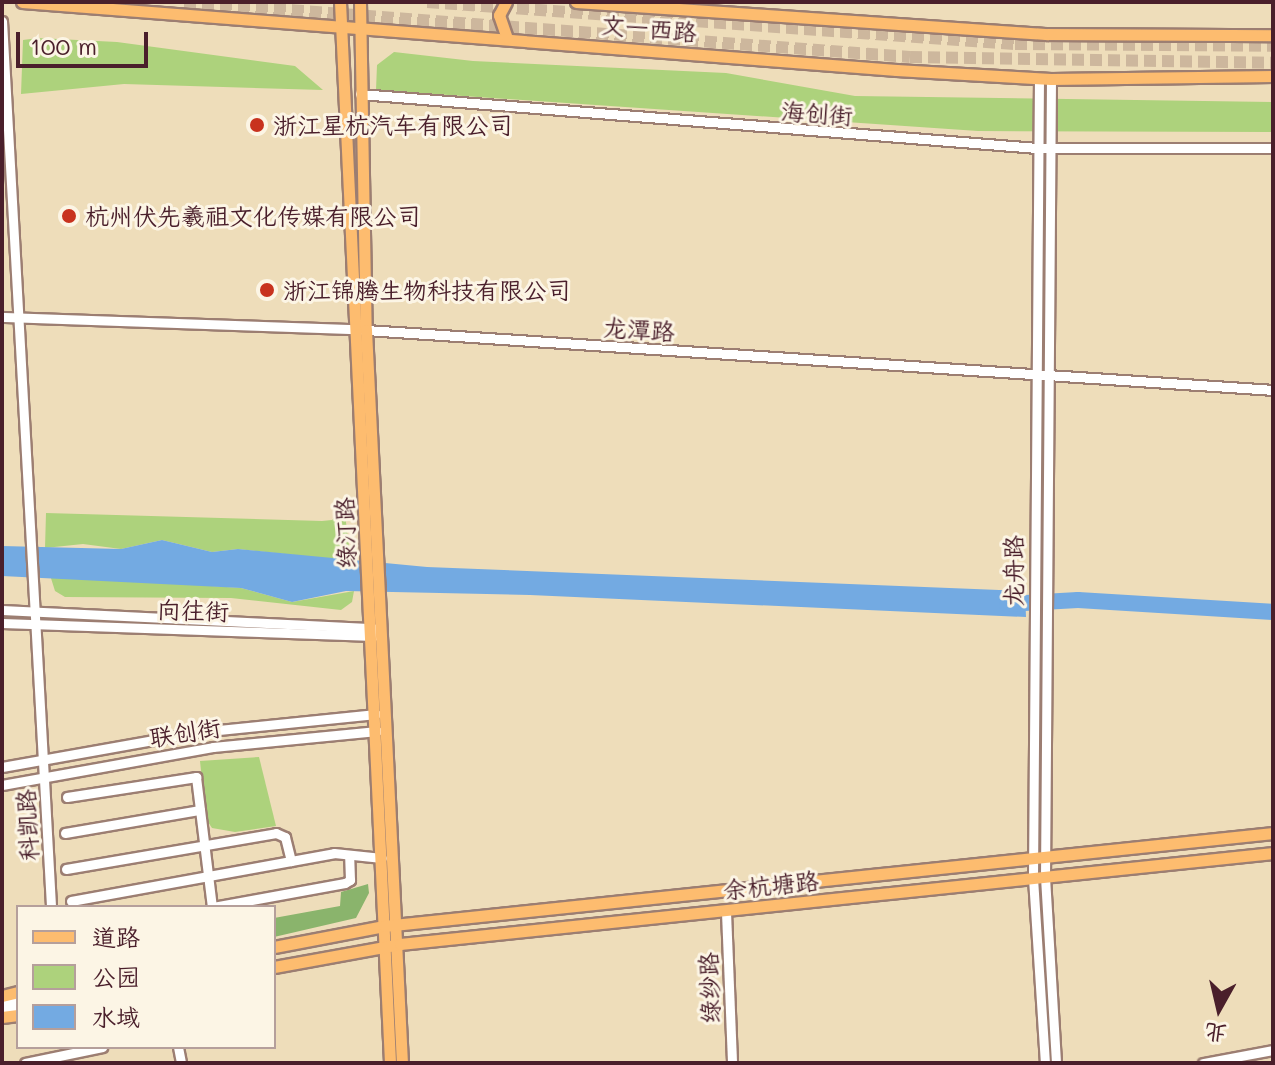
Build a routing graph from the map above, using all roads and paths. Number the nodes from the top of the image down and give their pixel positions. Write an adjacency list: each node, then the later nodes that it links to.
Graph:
1 (22, 2): 7 (main road, 文一西路)
2 (340, 2): 7 (main road, 绿汀路)
3 (360, 2): 8 (main road, 绿汀路)
4 (506, 2): 10 (main road)
5 (576, 2): 9 (main road)
6 (2, 21): 18 (street, 科凯路)
7 (340, 25): 8 (main road, 文一西路); 19 (main road, 绿汀路)
8 (360, 26): 10 (main road, 文一西路); 13 (main road, 绿汀路)
9 (1273, 35)
10 (507, 38): 12 (main road, 文一西路)
11 (1273, 76): 12 (main road, 文一西路)
12 (1045, 78): 14 (street, 龙舟路); 15 (street, 龙舟路)
13 (360, 94): 14 (street, 海创街); 19 (main road, 绿汀路)
14 (1037, 148): 15 (street, 海创街); 20 (street, 龙舟路)
15 (1049, 148): 16 (street, 海创街); 21 (street, 龙舟路)
16 (1273, 148)
17 (2, 317): 18 (street, 龙潭路)
18 (18, 318): 19 (street, 龙潭路); 24 (street, 科凯路)
19 (361, 330): 20 (street, 龙潭路); 27 (main road, 绿汀路)
20 (1034, 377): 21 (street, 龙潭路); 42 (street, 龙舟路)
21 (1045, 378): 22 (street, 龙潭路); 42 (street, 龙舟路)
22 (1273, 390)
23 (2, 610): 24 (street, 向往街)
24 (35, 612): 26 (street, 科凯路); 27 (street, 向往街)
25 (2, 623): 26 (street, 向往街)
26 (36, 624): 27 (street, 向往街); 30 (street, 科凯路)
27 (378, 632): 28 (main road, 绿汀路); 52 (main road, 绿汀路)
28 (376, 714): 29 (main road, 绿汀路); 30 (street, 联创街)
29 (377, 731): 32 (street, 联创街); 41 (main road, 绿汀路)
30 (43, 758): 31 (street, 联创街); 32 (street, 科凯路)
31 (2, 767)
32 (44, 775): 33 (street, 联创街); 48 (street, 科凯路)
33 (2, 785)
34 (67, 797): 35 (street)
35 (200, 810): 36 (street); 38 (street)
36 (65, 833)
37 (1273, 833): 42 (main road, 余杭塘路)
38 (203, 846): 43 (street); 44 (street); 45 (street)
39 (1273, 853): 46 (main road, 余杭塘路)
40 (349, 857): 41 (street); 43 (street); 50 (street)
41 (382, 858): 53 (main road, 绿汀路)
42 (1039, 859): 46 (street, 龙舟路); 52 (main road, 余杭塘路)
43 (291, 861): 45 (street)
44 (66, 869)
45 (205, 876): 47 (street); 49 (street)
46 (1039, 878): 51 (main road, 余杭塘路); 64 (street, 龙舟路); 65 (street, 龙舟路)
47 (71, 901)
48 (51, 905)
49 (212, 905)
50 (223, 905)
51 (726, 912): 54 (main road, 余杭塘路); 63 (street, 绿纱路)
52 (399, 924): 53 (main road, 余杭塘路); 54 (main road, 绿汀路)
53 (384, 926): 55 (main road, 绿汀路); 56 (main road, 余杭塘路)
54 (400, 944): 55 (main road, 余杭塘路); 62 (main road, 绿汀路)
55 (385, 946): 57 (main road, 余杭塘路); 61 (main road, 绿汀路)
56 (276, 947)
57 (276, 967)
58 (92, 1049): 60 (street)
59 (1273, 1050): 66 (street)
60 (25, 1063)
61 (390, 1063)
62 (402, 1063)
63 (732, 1063)
64 (1045, 1063)
65 (1056, 1063)
66 (1203, 1063)

